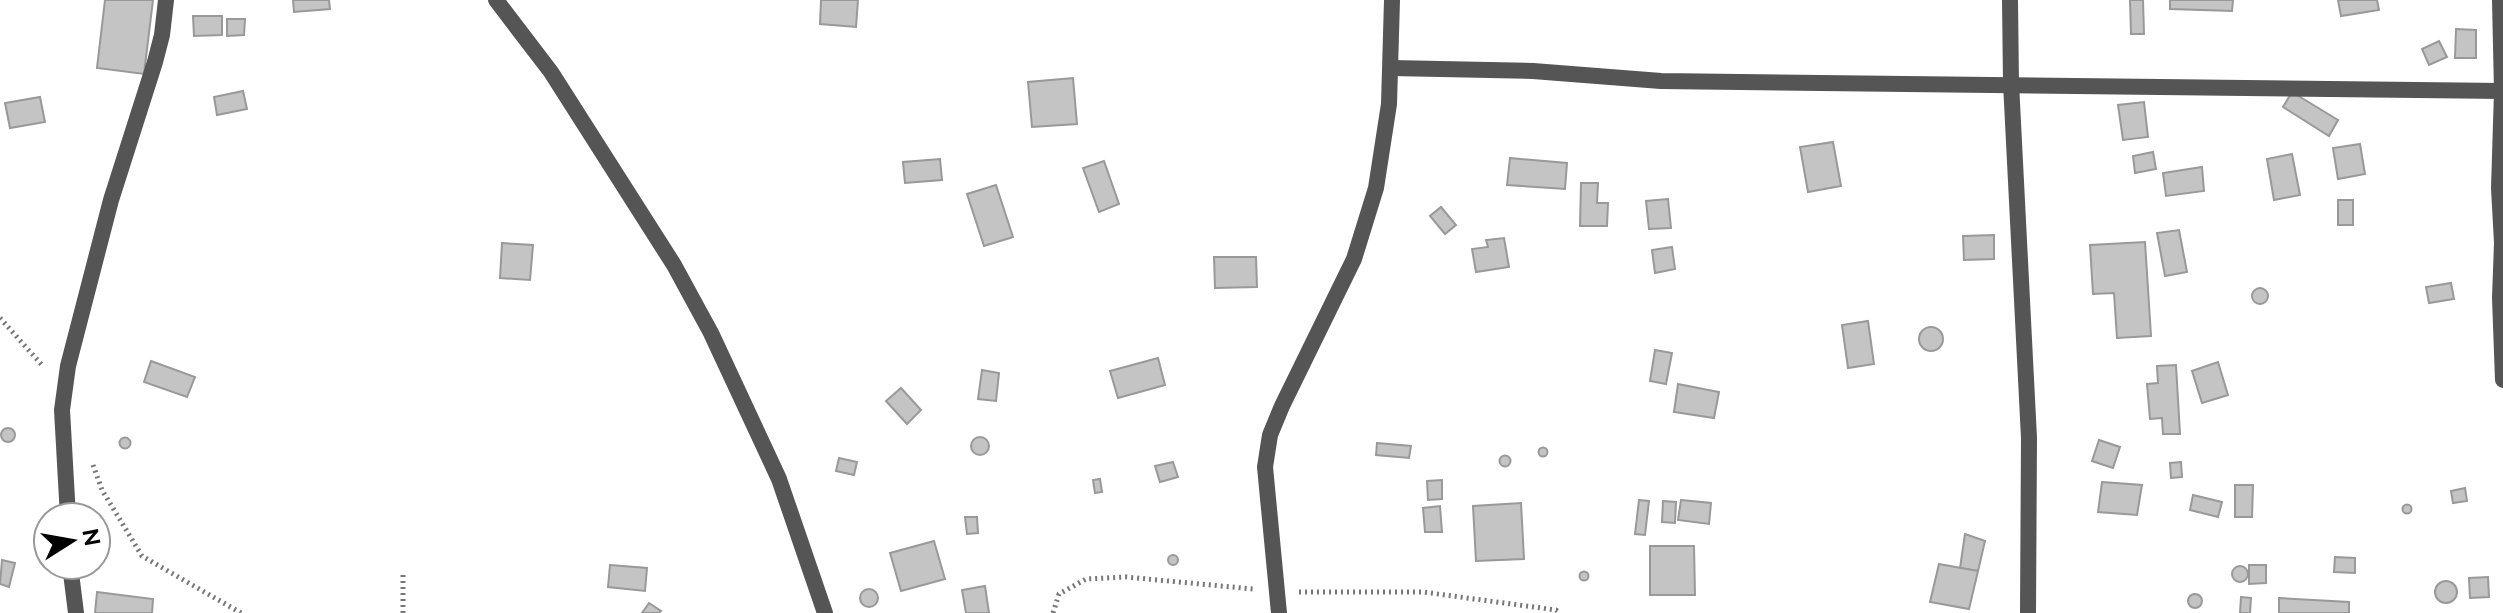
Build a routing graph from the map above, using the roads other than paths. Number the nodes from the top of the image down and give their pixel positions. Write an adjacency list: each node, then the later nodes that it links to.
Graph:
1 (166, 0): 10 (street)
2 (496, 0): 13 (street)
3 (1392, 0): 6 (street)
4 (2010, 0): 7 (street)
5 (2500, 0): 8 (street)
6 (1391, 68): 7 (street); 14 (street)
7 (2011, 83): 8 (street); 15 (street)
8 (2502, 91): 9 (street)
9 (2503, 380)
10 (67, 501)
11 (72, 581): 12 (street)
12 (76, 613)
13 (825, 613)
14 (1279, 613)
15 (2028, 613)

